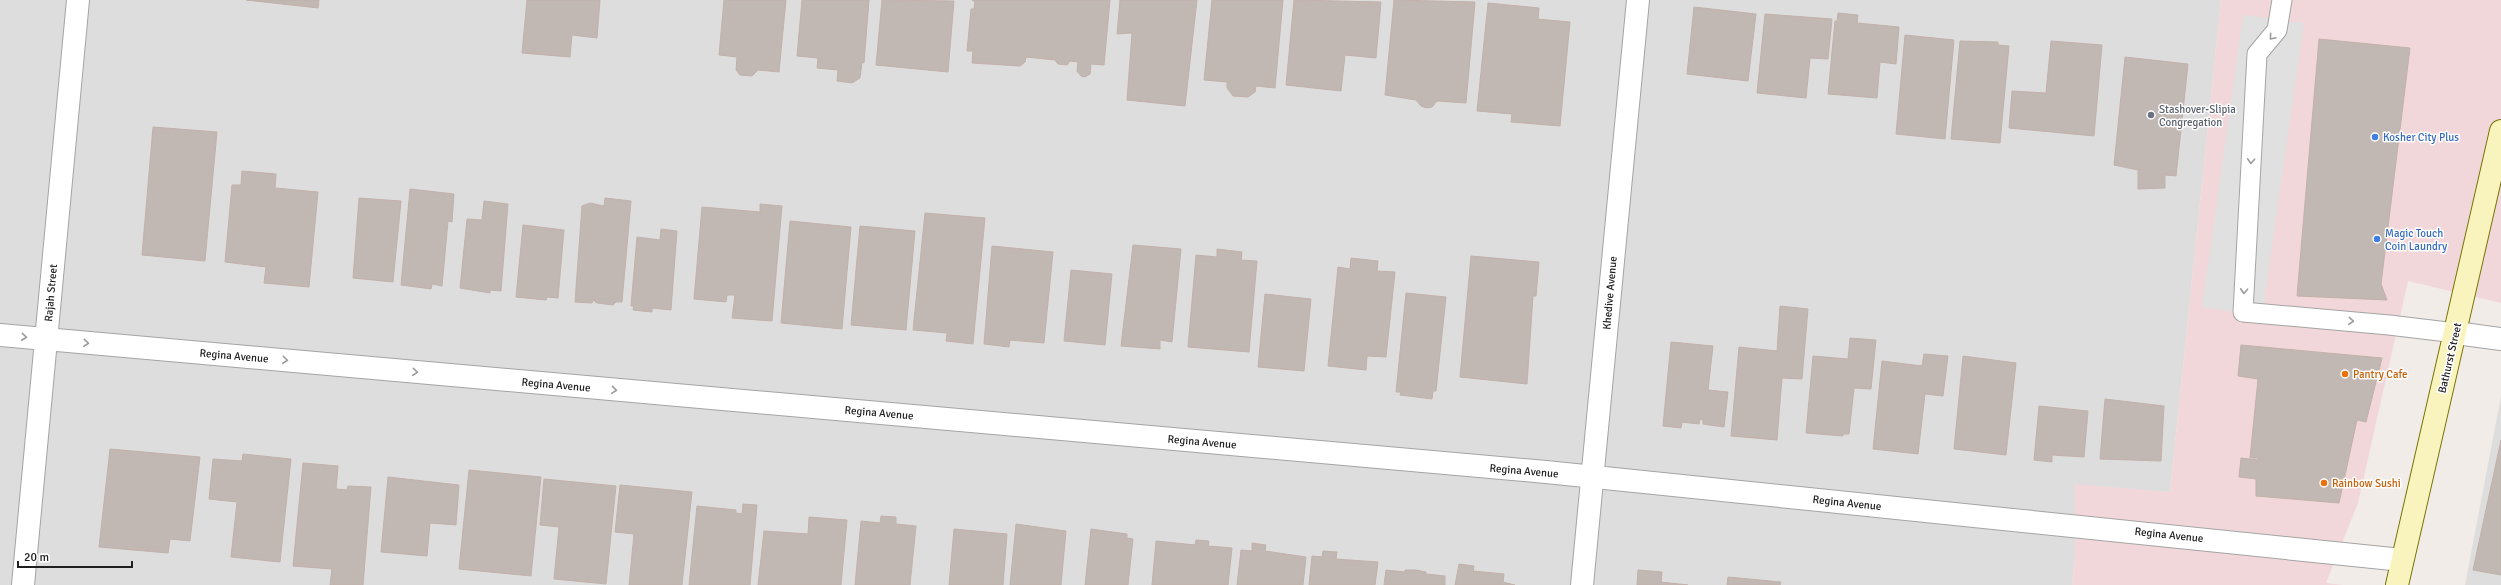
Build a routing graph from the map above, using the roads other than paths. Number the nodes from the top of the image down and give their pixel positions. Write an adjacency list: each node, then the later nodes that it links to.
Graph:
1 (78, 0): 8 (street, Rajah Street)
2 (1638, 0): 9 (street, Khedive Avenue)
3 (2282, 0): 5 (lane, one-way to 5)
4 (2501, 131): 5 (main road, Bathurst Street)
5 (2456, 333): 7 (street); 10 (main road, Bathurst Street)
6 (0, 335): 8 (street, Regina Avenue, one-way to 8)
7 (2501, 339)
8 (47, 340): 9 (street, Regina Avenue, one-way to 9); 11 (street, Rajah Street)
9 (1594, 477): 10 (street, Regina Avenue); 12 (street, Khedive Avenue)
10 (2402, 560): 13 (main road, Bathurst Street)
11 (23, 585)
12 (1582, 585)
13 (2397, 585)

